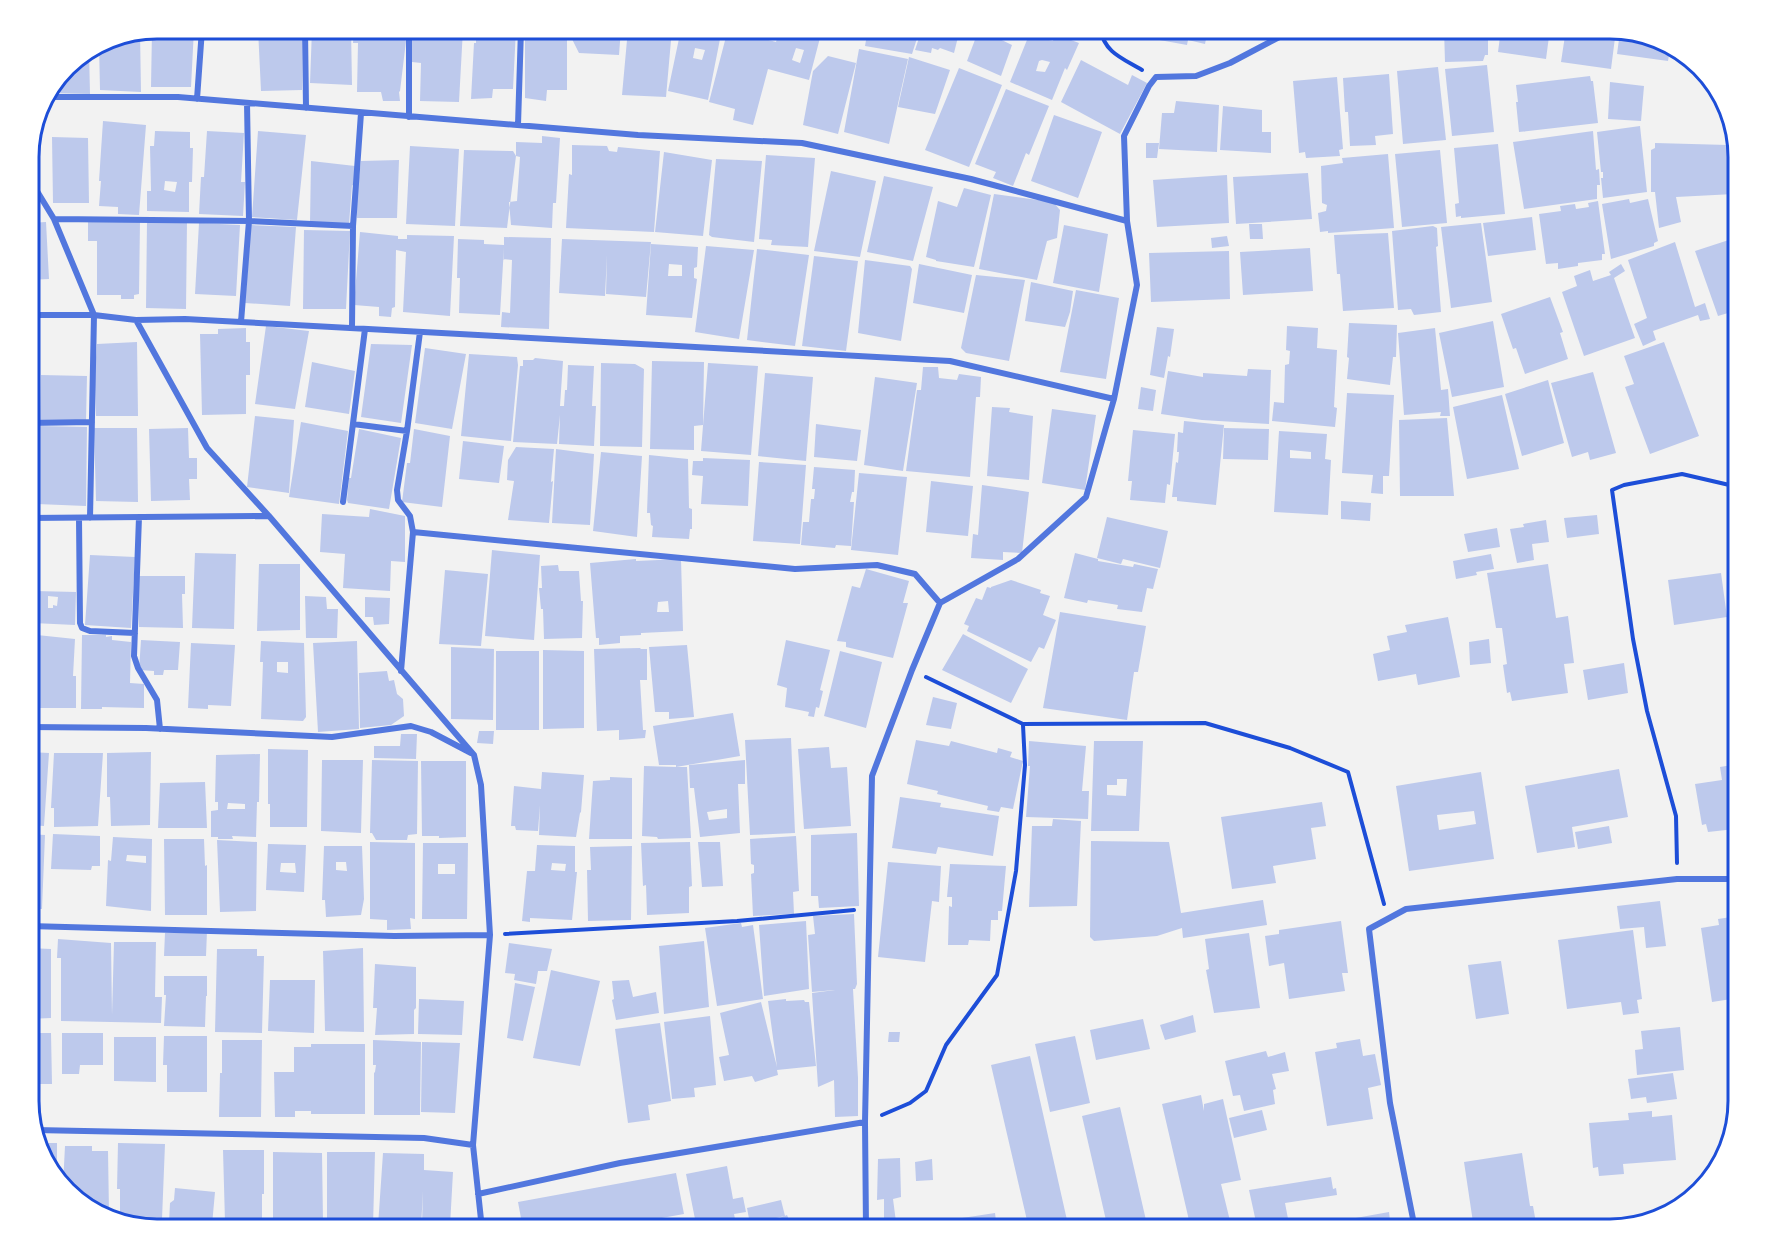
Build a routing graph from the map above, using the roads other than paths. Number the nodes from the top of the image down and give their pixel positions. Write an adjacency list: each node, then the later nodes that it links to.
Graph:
1 (201, 39): 7 (street)
2 (305, 39): 9 (street)
3 (408, 39): 11 (street)
4 (521, 39): 12 (street)
5 (1276, 39): 16 (street)
6 (56, 96): 7 (street)
7 (197, 99): 8 (street)
8 (247, 103): 9 (street); 15 (street)
9 (306, 108): 10 (street)
10 (361, 113): 11 (street); 17 (street)
11 (410, 117): 12 (street)
12 (518, 125): 16 (street)
13 (39, 194): 14 (street)
14 (54, 219): 15 (street); 19 (street)
15 (249, 221): 17 (street); 21 (street)
16 (1127, 221): 25 (street)
17 (353, 226): 22 (street)
18 (39, 315): 19 (street)
19 (94, 315): 20 (street); 26 (street)
20 (136, 320): 21 (street); 31 (street)
21 (241, 322): 22 (street)
22 (352, 328): 23 (street)
23 (365, 329): 24 (street); 28 (street)
24 (420, 332): 25 (street); 29 (street)
25 (1114, 399): 37 (street)
26 (92, 422): 27 (street); 35 (street)
27 (39, 423)
28 (353, 424): 29 (street); 30 (street)
29 (407, 431): 36 (street)
30 (343, 502)
31 (269, 516): 32 (street); 39 (street)
32 (139, 517): 35 (street); 38 (street)
33 (39, 518): 34 (street)
34 (79, 518): 35 (street); 38 (street)
35 (90, 518)
36 (413, 532): 37 (street); 39 (street)
37 (940, 603): 46 (street)
38 (135, 633): 41 (street)
39 (400, 671): 42 (street)
40 (39, 727): 41 (street)
41 (160, 729): 42 (street)
42 (474, 755): 45 (street)
43 (1728, 879): 52 (street)
44 (39, 926): 45 (street)
45 (490, 935): 48 (street)
46 (865, 1122): 49 (street); 51 (street)
47 (43, 1130): 48 (street)
48 (473, 1145): 49 (street)
49 (478, 1194): 50 (street)
50 (481, 1219)
51 (866, 1219)
52 (1413, 1219)

